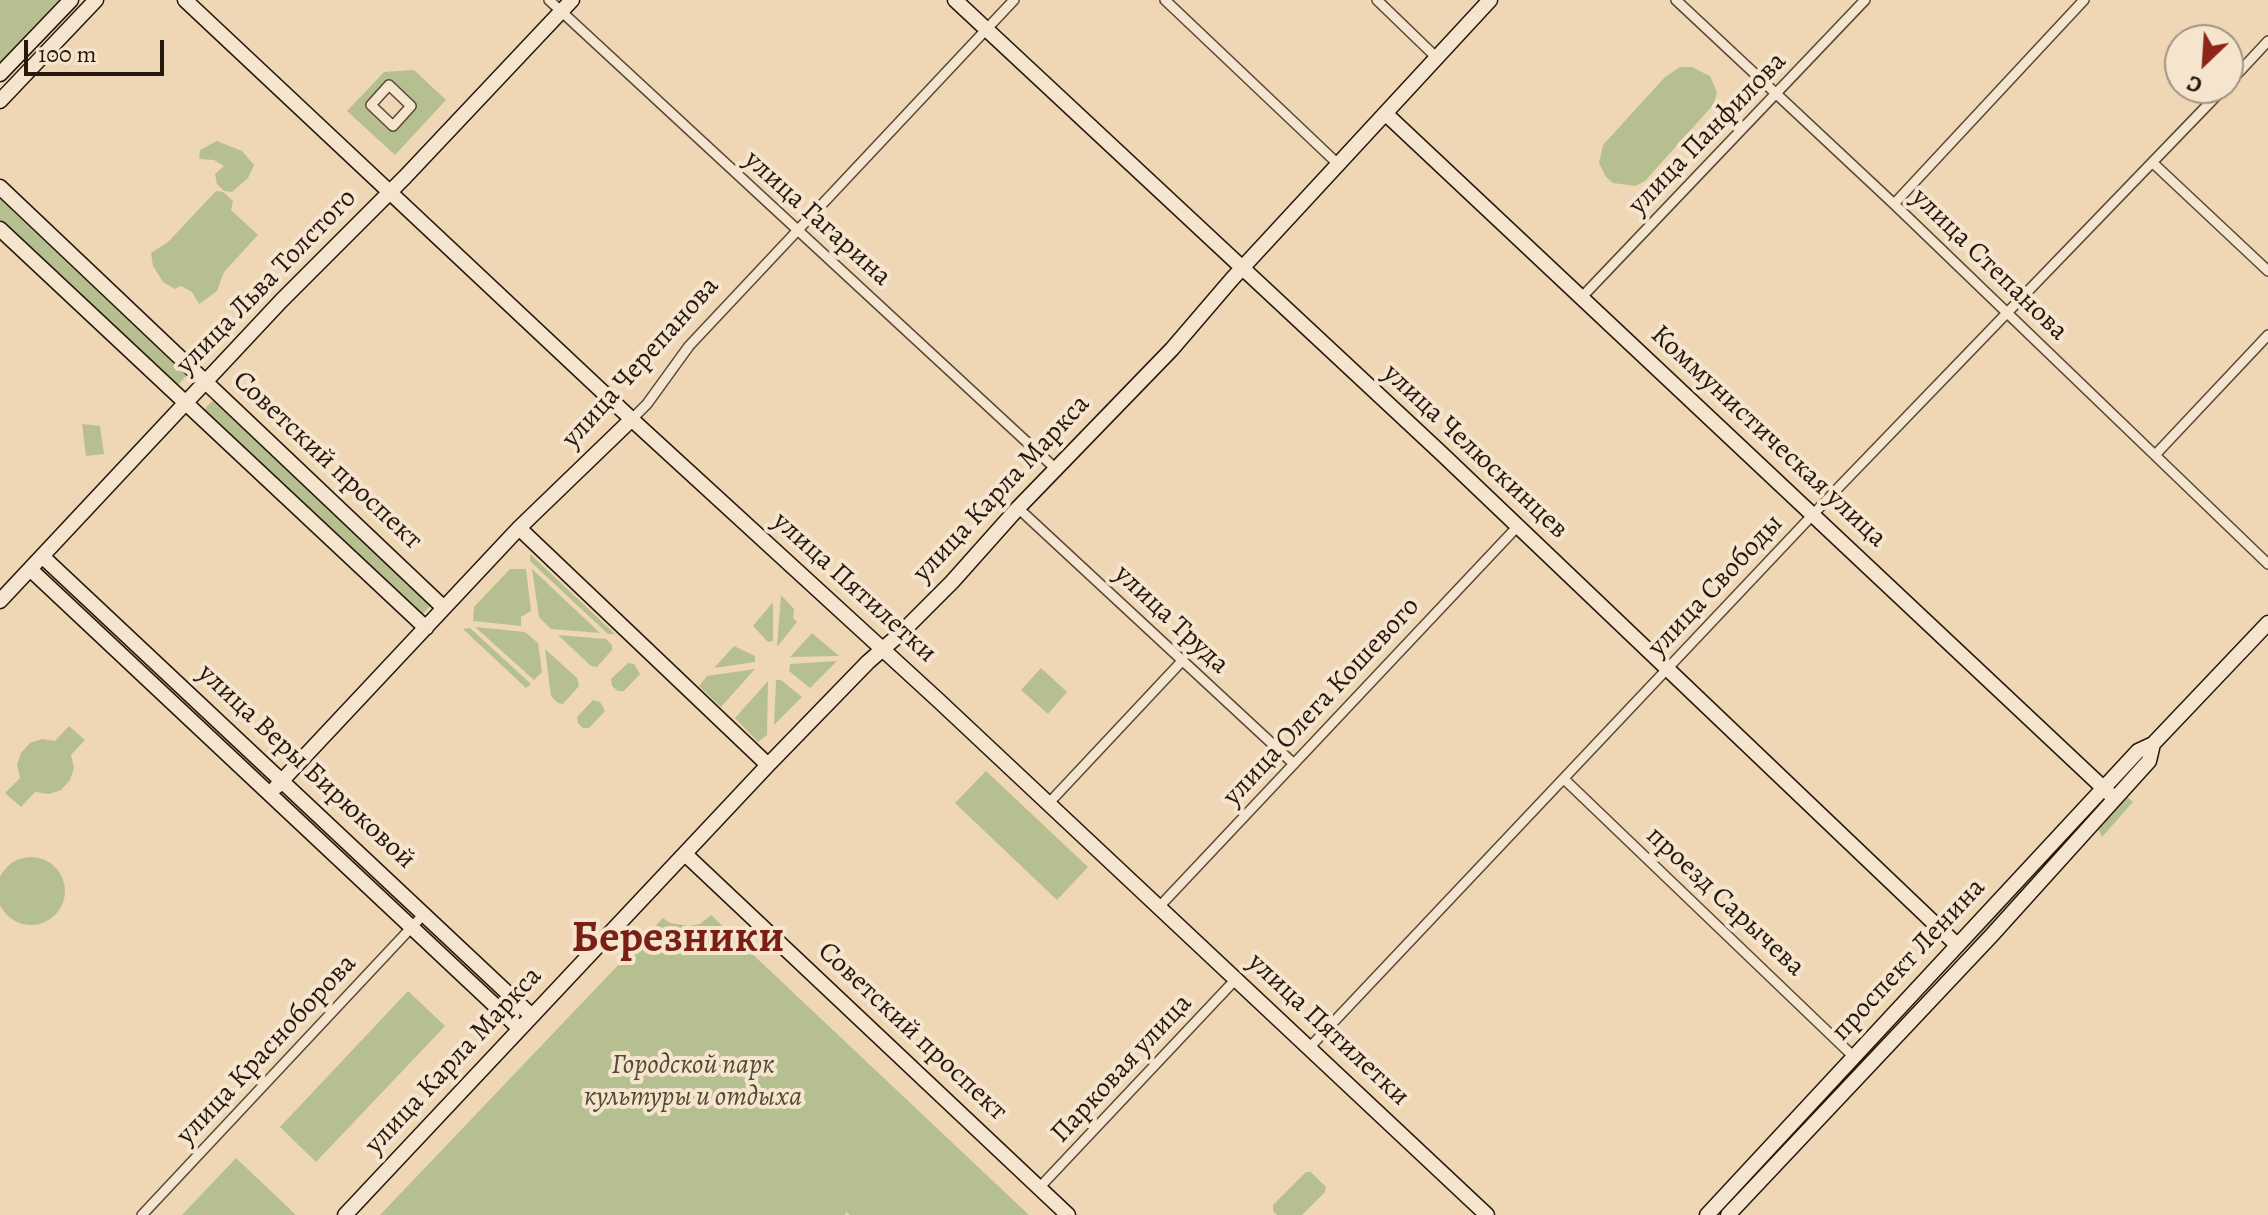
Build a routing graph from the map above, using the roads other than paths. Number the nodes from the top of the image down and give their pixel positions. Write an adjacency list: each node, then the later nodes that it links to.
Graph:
1 (71, 0): 19 (main road)
2 (96, 0): 21 (main road)
3 (185, 0): 28 (main road, улица Пятилетки)
4 (549, 0): 14 (street, улица Гагарина)
5 (572, 0): 14 (main road, улица Льва Толстого)
6 (955, 0): 15 (main road, улица Челюскинцев)
7 (1014, 0): 15 (street, улица Черепанова)
8 (1165, 0): 26 (street)
9 (1377, 0): 17 (street)
10 (1490, 0): 17 (main road, улица Карла Маркса)
11 (1677, 0): 20 (street, улица Степанова)
12 (1865, 0): 20 (street, улица Панфилова)
13 (2084, 0): 29 (street)
14 (561, 12): 28 (main road, улица Льва Толстого); 31 (street, улица Гагарина)
15 (987, 30): 31 (street, улица Черепанова); 32 (main road, улица Челюскинцев)
16 (2268, 41): 18 (street)
17 (1437, 58): 23 (main road, улица Карла Маркса)
18 (2244, 67)
19 (0, 74)
20 (1777, 94): 29 (street, улица Степанова); 34 (street, улица Панфилова)
21 (0, 101)
22 (2209, 104): 25 (street, улица Свободы)
23 (1386, 114): 26 (main road, улица Карла Маркса); 34 (main road, Коммунистическая улица)
24 (393, 126): 24 (street)
25 (2153, 163): 33 (street); 35 (street, улица Свободы)
26 (1339, 165): 32 (main road, улица Карла Маркса)
27 (0, 187): 37 (main road, Советский проспект)
28 (390, 193): 37 (main road, улица Льва Толстого); 39 (main road, улица Пятилетки)
29 (1894, 204): 35 (street, улица Степанова)
30 (0, 229): 38 (main road, Советский проспект)
31 (799, 230): 39 (street, улица Черепанова); 41 (street, улица Гагарина)
32 (1243, 270): 41 (main road, улица Карла Маркса); 44 (main road, улица Челюскинцев)
33 (2268, 271)
34 (1581, 298): 43 (main road, Коммунистическая улица)
35 (2008, 315): 40 (street, улица Степанова); 43 (street, улица Свободы)
36 (2268, 335): 40 (street)
37 (205, 382): 38 (main road, улица Льва Толстого); 50 (main road, Советский проспект)
38 (186, 403): 46 (main road, улица Льва Толстого); 52 (main road, Советский проспект)
39 (632, 419): 45 (main road, улица Черепанова); 53 (main road, улица Пятилетки)
40 (2156, 454): 47 (street, улица Степанова)
41 (1056, 469): 42 (main road, улица Карла Маркса)
42 (1018, 508): 53 (main road, улица Карла Маркса); 54 (street, улица Труда)
43 (1813, 515): 55 (street, улица Свободы); 63 (main road, Коммунистическая улица)
44 (1517, 527): 55 (main road, улица Челюскинцев); 58 (street, улица Олега Кошевого)
45 (519, 528): 50 (main road, улица Черепанова); 59 (main road)
46 (43, 557): 48 (main road, улица Льва Толстого); 56 (main road, улица Веры Бирюковой)
47 (2268, 564)
48 (31, 570): 49 (main road, улица Льва Толстого); 57 (main road, улица Веры Бирюковой)
49 (0, 601)
50 (444, 608): 52 (main road, улица Черепанова)
51 (2268, 623): 63 (main road, проспект Ленина)
52 (426, 628): 61 (main road, улица Черепанова)
53 (882, 650): 59 (main road, улица Карла Маркса); 64 (main road, улица Пятилетки)
54 (1183, 660): 58 (street, улица Труда); 64 (street)
55 (1668, 668): 60 (street, улица Свободы); 69 (main road, улица Челюскинцев)
56 (198, 701): 57 (main road); 61 (main road, улица Веры Бирюковой)
57 (186, 713): 62 (main road, улица Веры Бирюковой)
58 (1294, 764): 66 (street, улица Олега Кошевого)
59 (768, 765): 65 (main road, улица Карла Маркса)
60 (1564, 779): 73 (street, улица Свободы); 74 (street, проезд Сарычева)
61 (283, 780): 62 (main road, улица Черепанова); 67 (main road, улица Веры Бирюковой)
62 (271, 793): 68 (main road, улица Веры Бирюковой)
63 (2109, 793): 69 (main road, проспект Ленина); 81 (main road, проспект Ленина)
64 (1048, 804): 66 (main road, улица Пятилетки)
65 (685, 854): 71 (main road, улица Карла Маркса); 75 (main road, Советский проспект)
66 (1159, 907): 70 (main road, улица Пятилетки)
67 (424, 914): 68 (street, улица Красноборова); 71 (main road, улица Веры Бирюковой)
68 (412, 927): 72 (main road, улица Веры Бирюковой); 76 (street, улица Красноборова)
69 (1956, 944): 74 (main road, проспект Ленина)
70 (1236, 979): 73 (main road, улица Пятилетки); 75 (street, Парковая улица)
71 (532, 1016): 72 (main road, улица Карла Маркса)
72 (520, 1029): 77 (main road, улица Карла Маркса)
73 (1309, 1048): 79 (main road, улица Пятилетки)
74 (1854, 1057): 80 (main road, проспект Ленина)
75 (1039, 1188): 78 (main road, Советский проспект)
76 (142, 1215)
77 (345, 1215)
78 (1068, 1215)
79 (1487, 1215)
80 (1707, 1215)
81 (1728, 1215)

